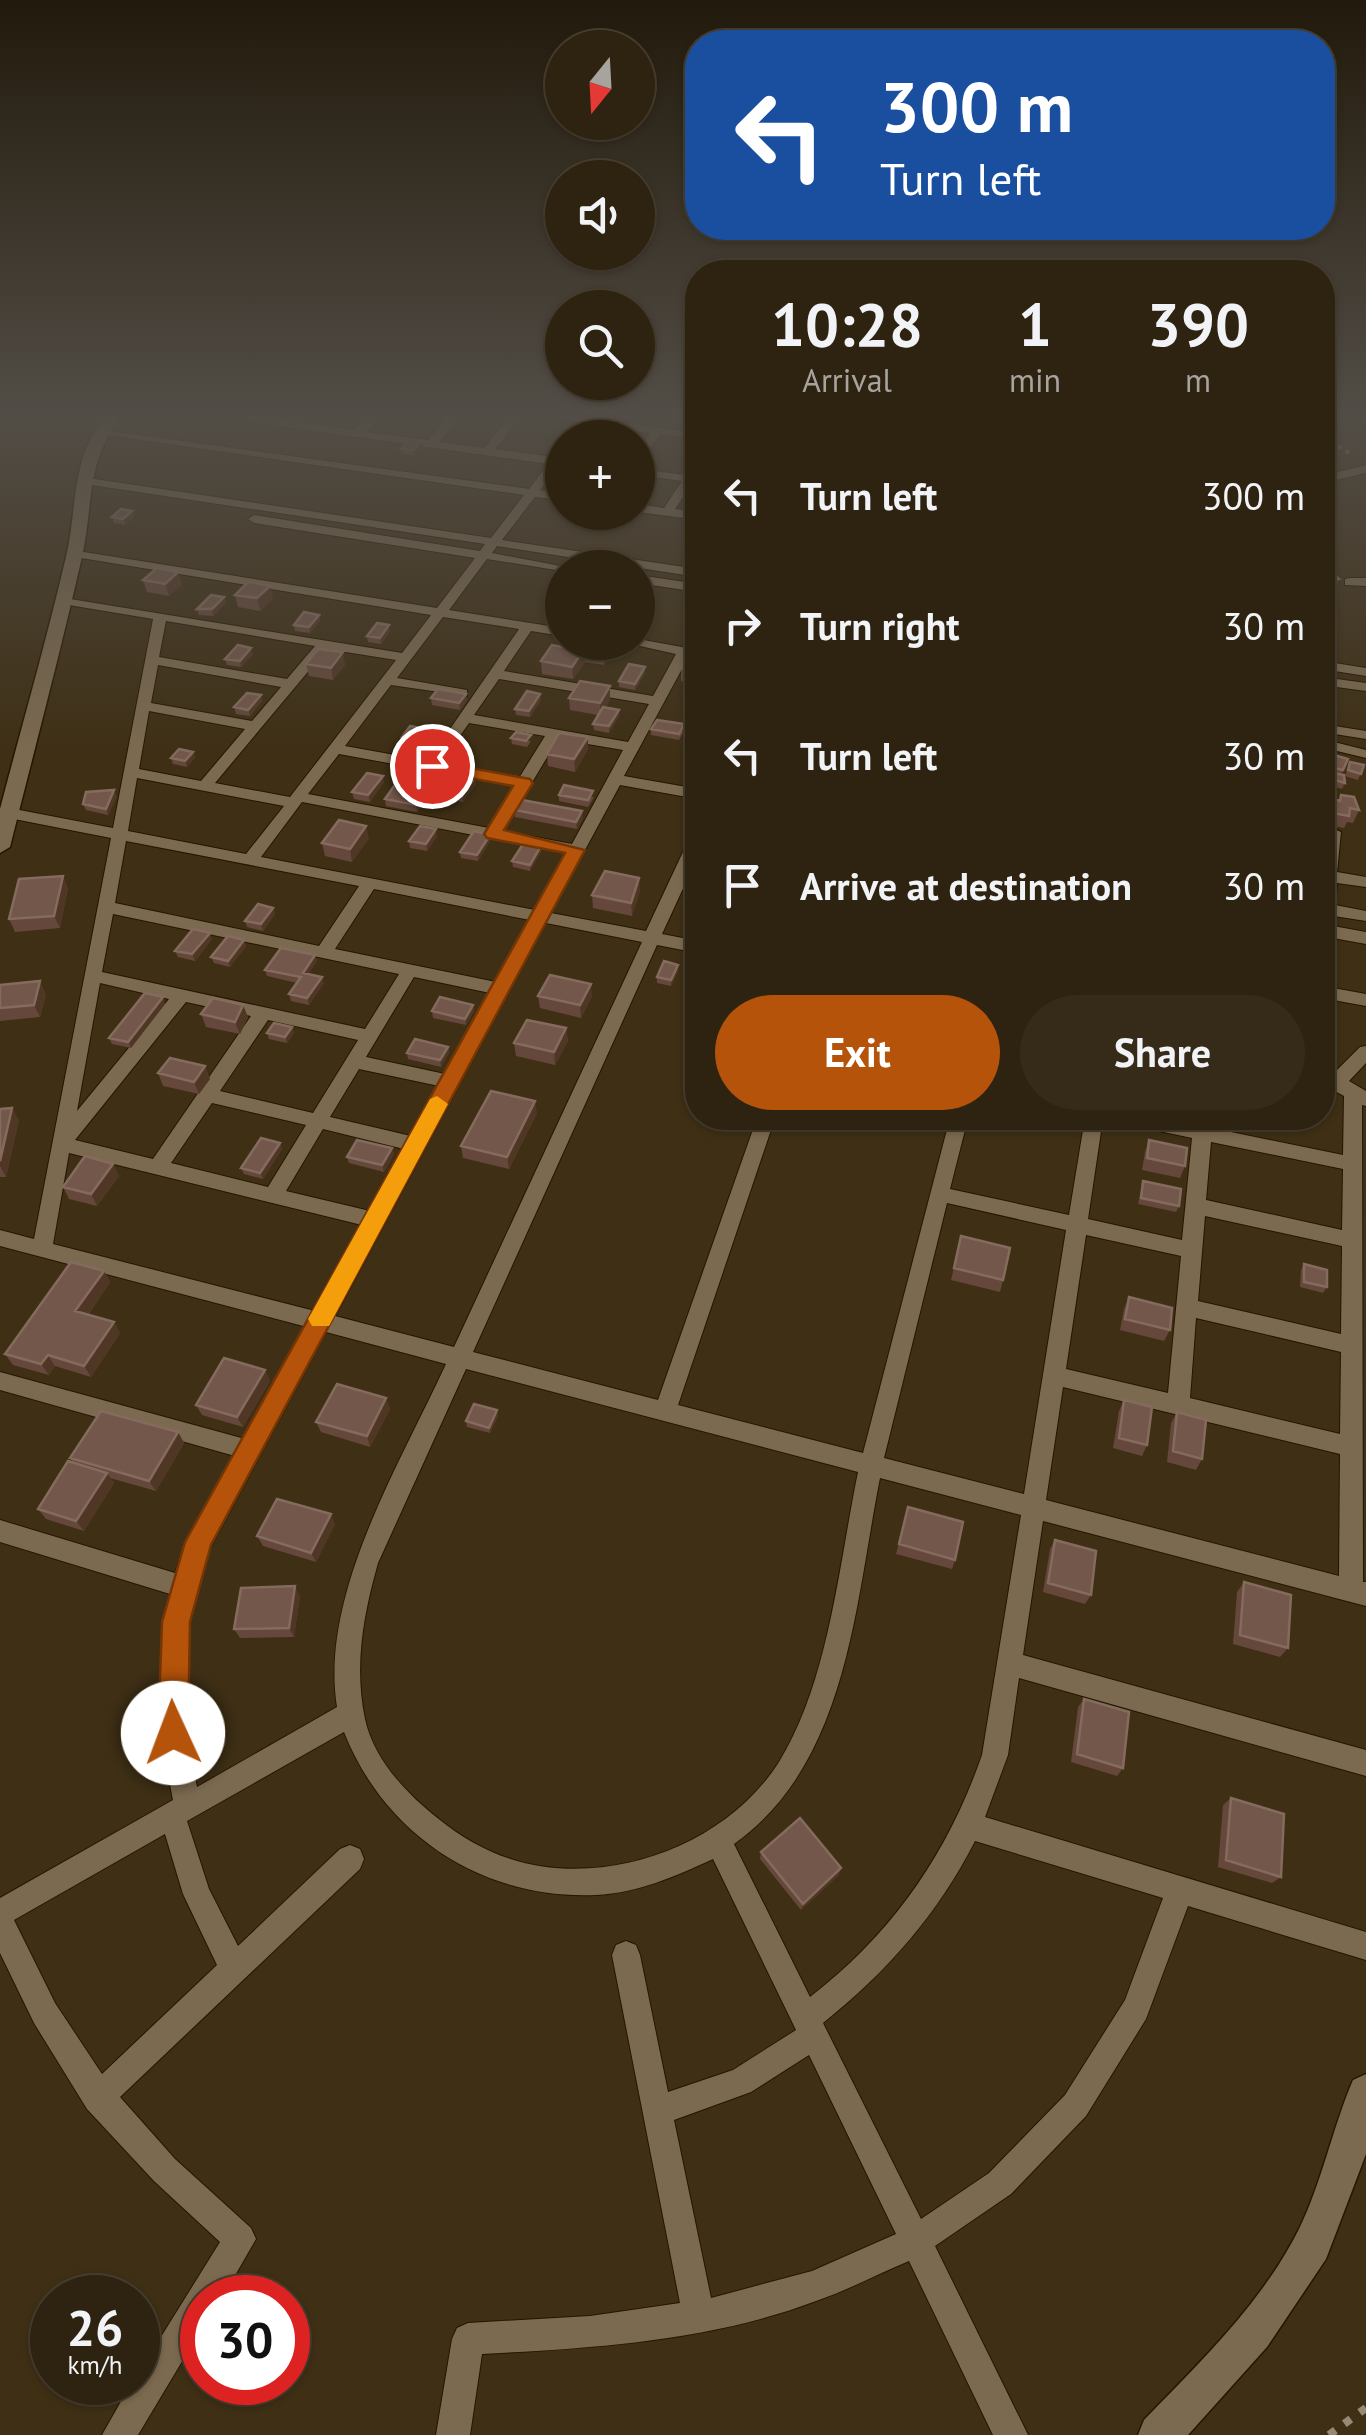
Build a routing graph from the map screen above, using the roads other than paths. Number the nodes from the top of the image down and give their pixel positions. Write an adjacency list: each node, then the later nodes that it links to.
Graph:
1 (78, 528): 6 (street)
2 (321, 528): 7 (street)
3 (388, 528): 5 (street)
4 (507, 528): 5 (street)
5 (496, 542): 7 (street); 9 (street)
6 (75, 553): 14 (street); 15 (street)
7 (487, 556): 8 (street); 15 (street)
8 (545, 565)
9 (685, 571)
10 (655, 582): 13 (street)
11 (1350, 582): 12 (street)
12 (1366, 582)
13 (685, 586)
14 (64, 600): 16 (street); 51 (street)
15 (443, 613): 17 (street); 22 (street)
16 (160, 616): 19 (street); 23 (street)
17 (528, 626): 18 (street); 27 (street)
18 (545, 629)
19 (324, 644): 22 (street); 30 (street)
20 (655, 647): 21 (street)
21 (685, 652)
22 (408, 658): 28 (street)
23 (152, 660): 30 (street); 34 (street)
24 (685, 661): 33 (street)
25 (1335, 667): 26 (street)
26 (1366, 672)
27 (496, 674): 32 (street); 33 (street)
28 (390, 681): 32 (street); 42 (street)
29 (1335, 683): 31 (street)
30 (290, 684): 36 (street)
31 (1366, 687)
32 (480, 696): 35 (street)
33 (657, 701): 41 (street)
34 (143, 706): 36 (street); 45 (street)
35 (466, 718): 38 (street); 44 (street)
36 (255, 726): 48 (street)
37 (1335, 730): 39 (street)
38 (554, 734): 41 (street); 47 (street)
39 (1366, 735)
40 (1335, 746): 43 (street)
41 (632, 747): 46 (street)
42 (337, 749): 44 (street); 50 (street)
43 (1366, 754)
44 (432, 766): 47 (street)
45 (131, 772): 48 (street); 53 (street)
46 (614, 779): 49 (street); 55 (street)
47 (524, 783): 52 (street)
48 (204, 786): 50 (street)
49 (685, 792)
50 (297, 800): 52 (street); 56 (street)
51 (9, 813): 53 (street); 54 (street)
52 (493, 834): 55 (street)
53 (119, 835): 56 (street); 61 (street)
54 (0, 847)
55 (576, 850): 63 (street)
56 (250, 860): 60 (street)
57 (685, 865): 66 (street)
58 (1335, 877): 59 (street)
59 (1366, 882)
60 (370, 884): 63 (street); 69 (street)
61 (106, 906): 69 (street); 71 (street)
62 (1335, 910): 64 (street)
63 (540, 916): 66 (street); 72 (street)
64 (1366, 917): 67 (street)
65 (1335, 932): 67 (street)
66 (651, 938): 68 (street); 105 (street)
67 (1365, 938)
68 (685, 945)
69 (324, 952): 70 (street)
70 (410, 970): 72 (street); 77 (street)
71 (93, 976): 74 (street); 89 (street)
72 (500, 989): 80 (street)
73 (1335, 994): 75 (street)
74 (182, 995): 76 (street); 89 (street)
75 (1366, 1000)
76 (264, 1013): 77 (street); 82 (street)
77 (370, 1036): 79 (street)
78 (1366, 1052): 81 (street)
79 (355, 1061): 80 (street); 83 (street)
80 (449, 1082): 90 (street)
81 (1344, 1088): 91 (street)
82 (207, 1096): 83 (street); 92 (street)
83 (318, 1121): 90 (street); 94 (street)
84 (762, 1130): 109 (street)
85 (955, 1130): 93 (street)
86 (1092, 1130): 97 (street)
87 (1192, 1130): 88 (street)
88 (1202, 1132): 91 (street); 95 (street)
89 (61, 1144): 92 (street); 100 (street)
90 (416, 1144): 96 (street)
91 (1353, 1164): 99 (street)
92 (158, 1168): 94 (street)
93 (940, 1194): 97 (street); 112 (street)
94 (273, 1196): 96 (street)
95 (1196, 1206): 99 (street); 101 (street)
96 (374, 1220): 103 (street)
97 (1078, 1224): 101 (street); 106 (street)
98 (0, 1238): 100 (street)
99 (1353, 1240): 104 (street)
100 (42, 1249): 103 (street)
101 (1192, 1250): 102 (street)
102 (1186, 1307): 104 (street); 108 (street)
103 (319, 1321): 105 (street); 111 (street)
104 (1352, 1345): 110 (street)
105 (458, 1358): 109 (street); 118 (street)
106 (1054, 1375): 108 (street); 113 (street)
107 (0, 1380): 111 (street)
108 (1178, 1405): 110 (street)
109 (666, 1411): 112 (street)
110 (1352, 1447): 116 (street)
111 (249, 1450): 115 (street)
112 (872, 1465): 113 (street); 122 (street)
113 (1033, 1507): 116 (street); 117 (street)
114 (0, 1531): 115 (street)
115 (183, 1587): 120 (street)
116 (1359, 1592)
117 (1009, 1663): 119 (street); 121 (street)
118 (352, 1713): 120 (street); 122 (street)
119 (1366, 1763)
120 (180, 1811): 125 (street); 129 (street)
121 (970, 1826): 124 (street); 130 (street)
122 (718, 1840): 130 (street)
123 (350, 1859): 129 (street)
124 (1180, 1889): 127 (street); 134 (street)
125 (0, 1912)
126 (0, 1921): 132 (street)
127 (1366, 1946)
128 (626, 1955): 133 (street)
129 (234, 1969): 132 (street)
130 (810, 2026): 133 (street); 134 (street)
131 (1366, 2093): 141 (street)
132 (98, 2098): 135 (street)
133 (657, 2110): 136 (street)
134 (917, 2244): 136 (street); 140 (street)
135 (217, 2275)
136 (699, 2318): 139 (street)
137 (180, 2336): 138 (street)
138 (119, 2435)
139 (453, 2435)
140 (1011, 2435)
141 (1159, 2435)

